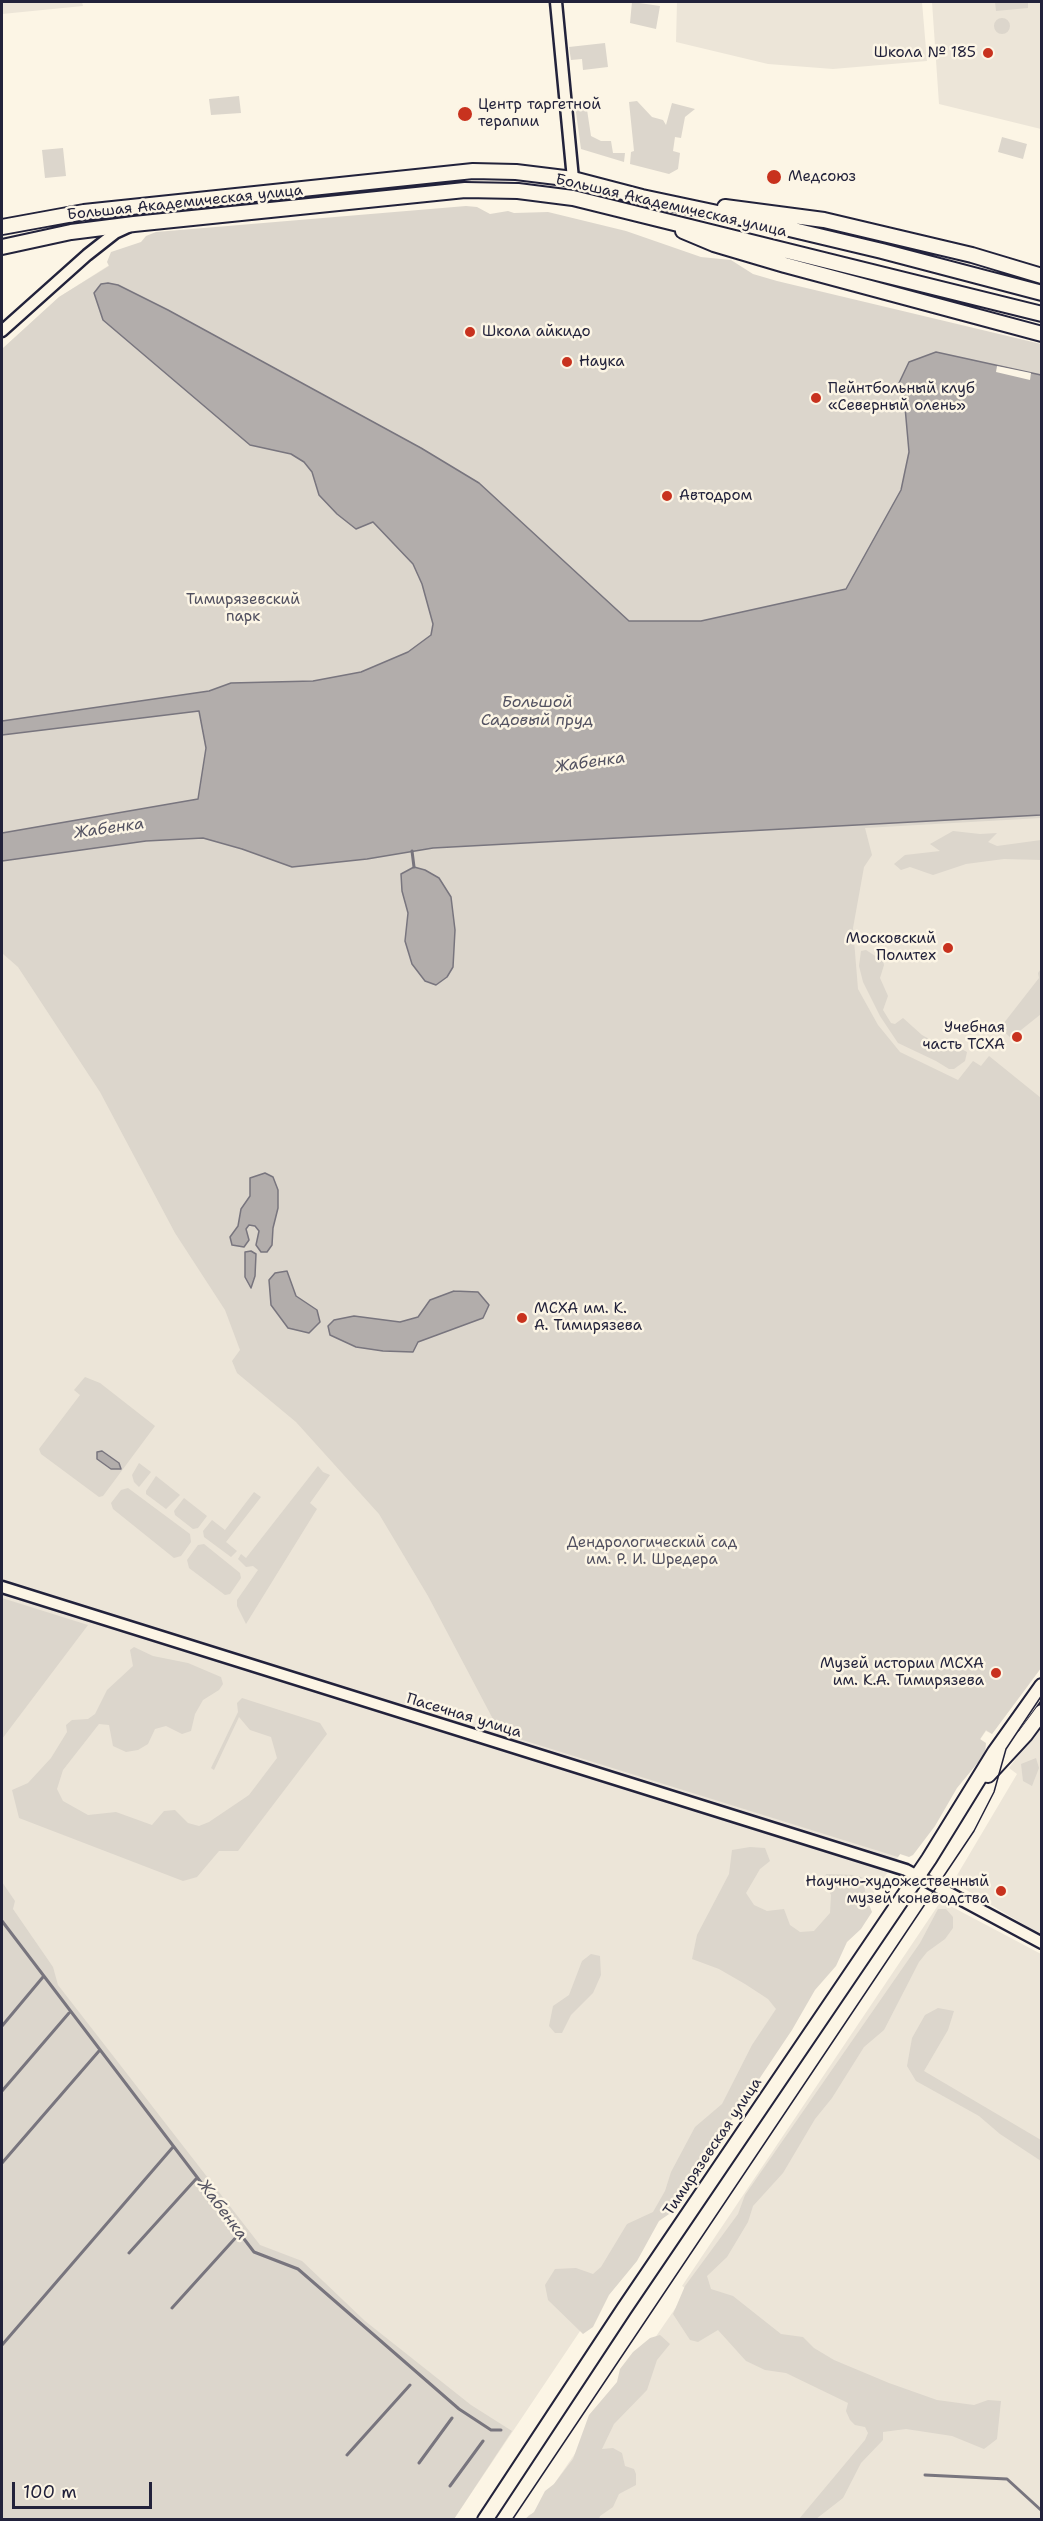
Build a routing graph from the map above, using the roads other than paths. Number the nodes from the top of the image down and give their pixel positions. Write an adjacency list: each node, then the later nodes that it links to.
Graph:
1 (556, 2): 2 (street)
2 (573, 179): 3 (main road, Большая Академическая улица); 6 (main road, Большая Академическая улица)
3 (642, 197): 10 (main road); 11 (main road, Большая Академическая улица)
4 (645, 215): 5 (main road, Большая Академическая улица); 12 (main road, Большая Академическая улица); 14 (main road)
5 (134, 224): 7 (main road, Большая Академическая улица); 9 (street)
6 (2, 227)
7 (71, 232): 8 (main road, Большая Академическая улица); 9 (street)
8 (2, 247)
9 (87, 255): 13 (street)
10 (1041, 276)
11 (1041, 293)
12 (1041, 314)
13 (2, 331)
14 (1041, 334)
15 (2, 1587): 19 (street, Пасечная улица)
16 (1041, 1686): 18 (main road, Тимирязевская улица)
17 (1041, 1712): 18 (main road, Тимирязевская улица)
18 (970, 1794): 19 (main road, Тимирязевская улица)
19 (917, 1876): 20 (street, Пасечная улица); 21 (main road, Тимирязевская улица)
20 (1041, 1943)
21 (484, 2520)

